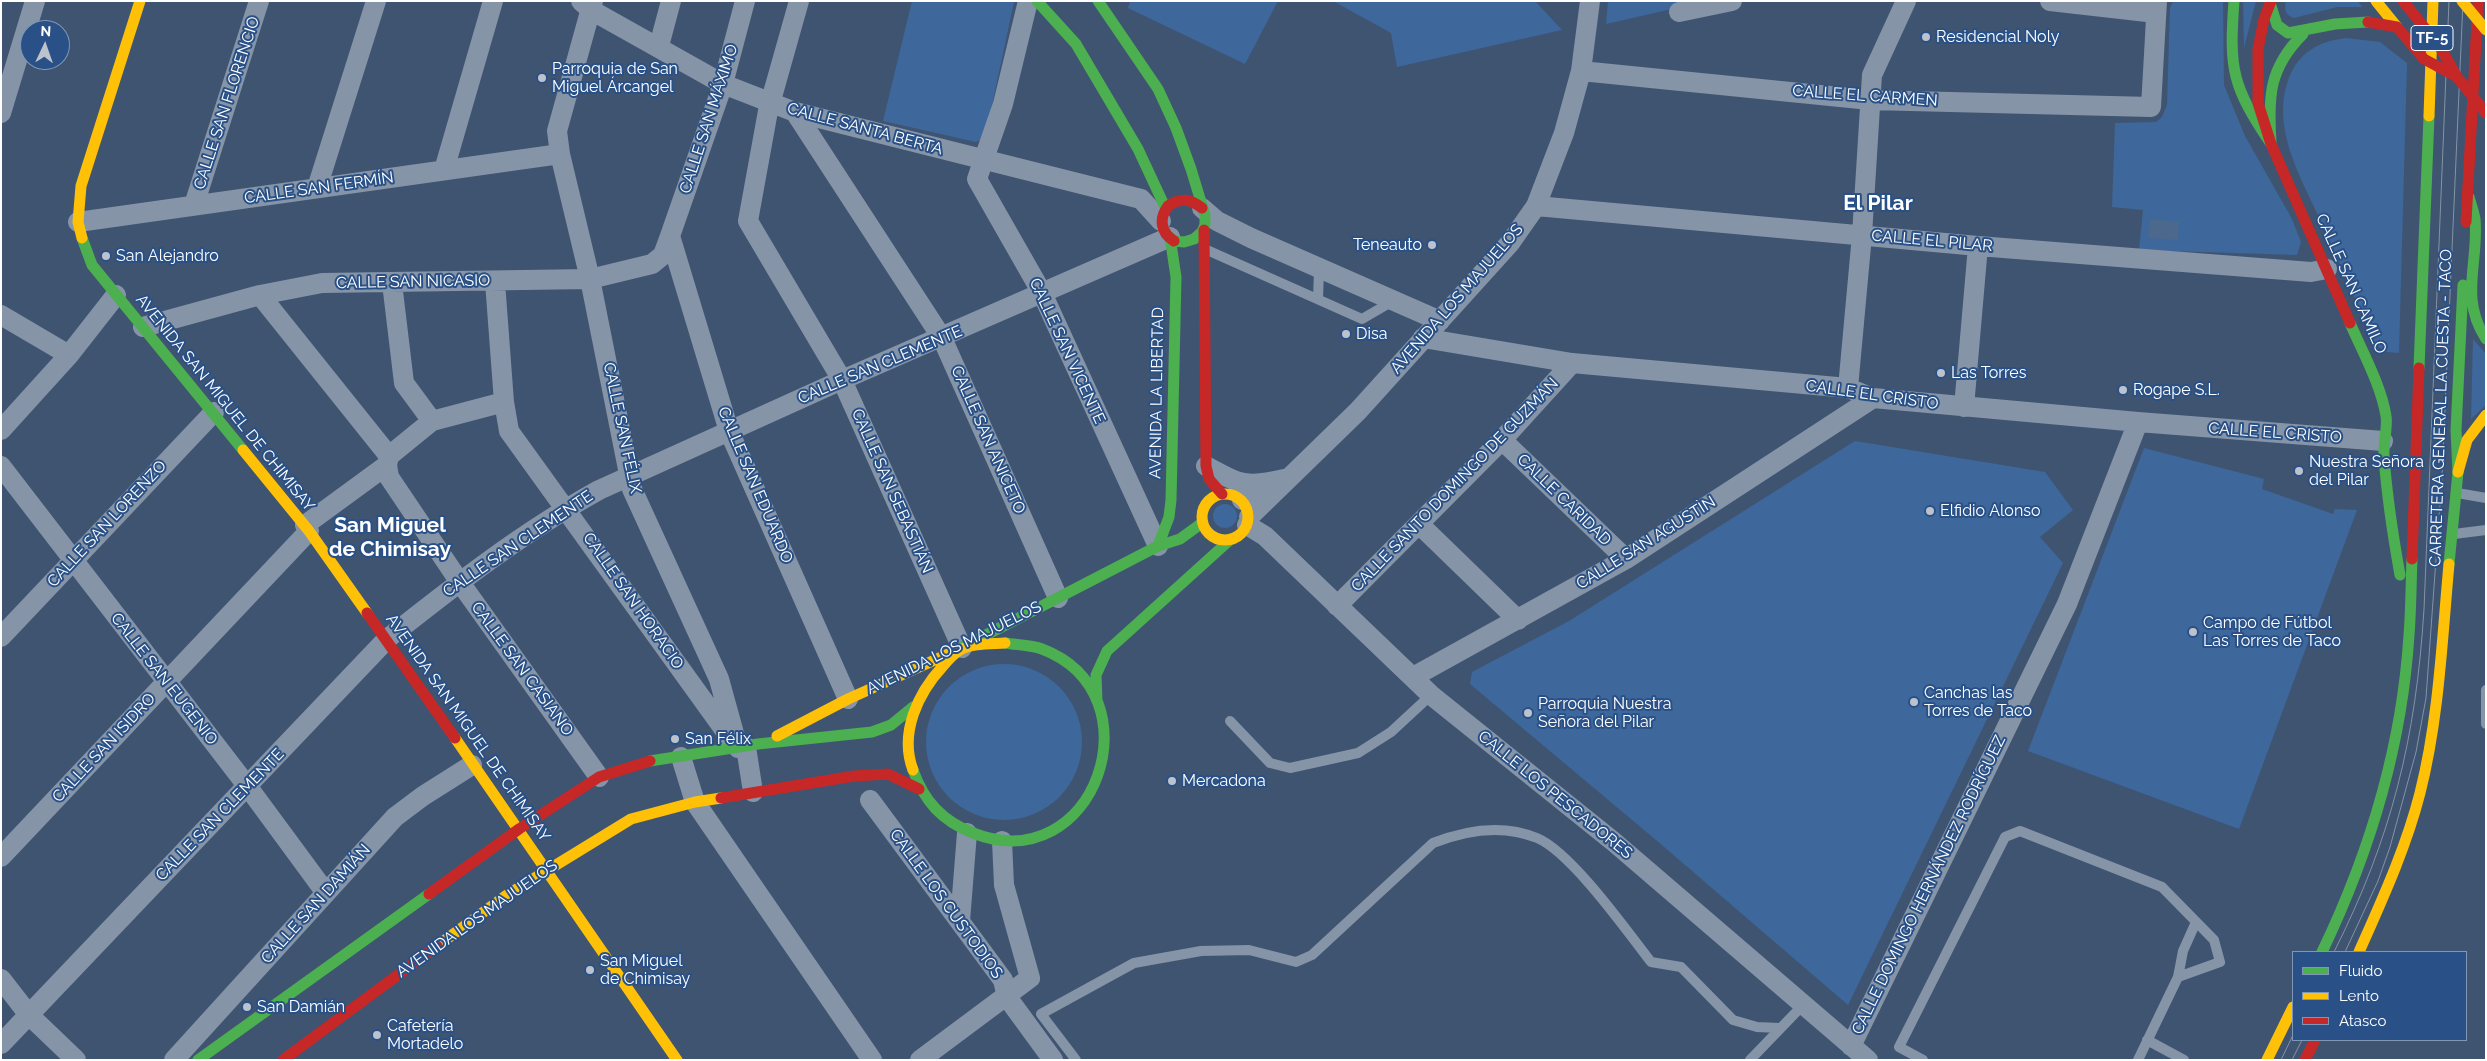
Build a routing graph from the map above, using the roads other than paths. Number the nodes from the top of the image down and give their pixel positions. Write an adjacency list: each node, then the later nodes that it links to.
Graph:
1 (35, 1): 36 (street)
2 (140, 1): 49 (main road, AVENIDA SAN MIGUEL DE CHIMISAY)
3 (259, 1): 46 (street, CALLE SAN FLORENCIO)
4 (376, 1): 44 (street)
5 (493, 1): 43 (street)
6 (671, 1): 29 (street)
7 (745, 1): 32 (street, CALLE SAN MÁXIMO)
8 (799, 1): 34 (street, CALLE SAN SEBASTIÁN)
9 (1028, 1): 42 (street, CALLE SAN VICENTE)
10 (1037, 1): 50 (main road, AVENIDA LA LIBERTAD)
11 (1590, 1): 30 (street, AVENIDA LOS MAJUELOS)
12 (1732, 1): 25 (street)
13 (1906, 1): 33 (street)
14 (2050, 1): 24 (street)
15 (2234, 1): 40 (main road)
16 (2376, 1): 26 (main road)
17 (2403, 1): 31 (main road, TF-5, bridge)
18 (2433, 1): 116 (main road, CARRETERA GENERAL LA CUESTA - TACO)
19 (2462, 1): 27 (main road, TF-5, bridge)
20 (2478, 1): 45 (main road, CARRETERA GENERAL LA CUESTA - TACO)
21 (1102, 2): 48 (main road)
22 (2271, 2): 28 (main road); 40 (main road)
23 (588, 4): 29 (street, CALLE SANTA BERTA); 41 (street, CALLE SAN FÉLIX)
24 (2157, 7): 33 (street, CALLE EL CARMEN)
25 (1679, 12)
26 (2396, 27): 28 (main road, bridge); 31 (main road, bridge)
27 (2486, 30)
28 (2303, 34): 40 (main road)
29 (659, 46): 32 (street, CALLE SANTA BERTA)
30 (1581, 71): 33 (street, CALLE EL CARMEN); 47 (street, AVENIDA LOS MAJUELOS)
31 (2457, 77): 37 (main road, TF-5, bridge)
32 (723, 84): 34 (street, CALLE SANTA BERTA); 53 (street, CALLE SAN MÁXIMO)
33 (1870, 100): 52 (street)
34 (770, 103): 35 (street, CALLE SANTA BERTA); 74 (street, CALLE SAN SEBASTIÁN)
35 (794, 112): 38 (street, CALLE SANTA BERTA); 39 (street, CALLE SAN ANICETO)
36 (1, 113)
37 (2486, 113)
38 (839, 123): 39 (street); 42 (street, CALLE SANTA BERTA)
39 (814, 140): 69 (street, CALLE SAN ANICETO)
40 (2271, 144): 56 (main road, CALLE SAN CAMILO)
41 (560, 154): 43 (street, CALLE SAN FERMÍN); 58 (street, CALLE SAN FÉLIX)
42 (983, 160): 50 (street, CALLE SANTA BERTA); 61 (street, CALLE SAN VICENTE)
43 (444, 170): 44 (street, CALLE SAN FERMÍN)
44 (317, 188): 46 (street, CALLE SAN FERMÍN)
45 (2470, 197): 71 (main road); 93 (main road, CARRETERA GENERAL LA CUESTA - TACO)
46 (194, 205): 49 (street, CALLE SAN FERMÍN)
47 (1536, 206): 52 (street, CALLE EL PILAR); 67 (street, AVENIDA LOS MAJUELOS)
48 (1202, 208): 50 (main road); 51 (main road); 57 (street)
49 (78, 222): 62 (main road, AVENIDA SAN MIGUEL DE CHIMISAY)
50 (1165, 222): 51 (main road); 61 (street, CALLE SAN CLEMENTE); 92 (main road, AVENIDA LA LIBERTAD)
51 (1204, 230): 55 (main road)
52 (1862, 235): 54 (street, CALLE EL PILAR); 75 (street)
53 (670, 236): 58 (street, CALLE SAN NICASIO); 84 (street, CALLE SAN EDUARDO)
54 (1978, 246): 56 (street, CALLE EL PILAR); 78 (street)
55 (1203, 248): 64 (lane); 91 (main road)
56 (2327, 269): 88 (main road, CALLE SAN CAMILO)
57 (1319, 270): 64 (lane); 65 (street)
58 (590, 279): 59 (street, CALLE SAN NICASIO); 94 (street, CALLE SAN FÉLIX)
59 (494, 282): 60 (street, CALLE SAN NICASIO); 77 (street, CALLE SAN HORACIO)
60 (392, 283): 63 (street, CALLE SAN NICASIO); 81 (street)
61 (1042, 293): 69 (street, CALLE SAN CLEMENTE); 109 (street, CALLE SAN VICENTE)
62 (116, 295): 68 (main road, AVENIDA SAN MIGUEL DE CHIMISAY); 72 (street)
63 (260, 296): 68 (street, CALLE SAN NICASIO); 89 (street, CALLE SAN CASIANO)
64 (1318, 299): 65 (lane)
65 (1394, 300): 67 (street)
66 (1, 315): 72 (street)
67 (1440, 321): 70 (street, AVENIDA LOS MAJUELOS)
68 (143, 327): 79 (main road, AVENIDA SAN MIGUEL DE CHIMISAY)
69 (942, 338): 74 (street, CALLE SAN CLEMENTE); 113 (street, CALLE SAN ANICETO)
70 (1423, 338): 73 (street, CALLE EL CRISTO); 95 (street, AVENIDA LOS MAJUELOS)
71 (2486, 339)
72 (69, 355): 83 (street)
73 (1572, 363): 75 (street, CALLE EL CRISTO); 86 (street, CALLE SANTO DOMINGO DE GUZMÁN)
74 (842, 380): 84 (street, CALLE SAN CLEMENTE); 119 (street, CALLE SAN SEBASTIÁN)
75 (1848, 388): 76 (street, CALLE EL CRISTO)
76 (1873, 398): 78 (street, CALLE EL CRISTO); 111 (street, CALLE SAN AGUSTÌN)
77 (504, 402): 81 (street, CALLE SAN ISIDRO); 101 (street, CALLE SAN HORACIO)
78 (1964, 407): 82 (street, CALLE EL CRISTO)
79 (214, 412): 105 (main road, AVENIDA SAN MIGUEL DE CHIMISAY); 110 (street, CALLE SAN LORENZO)
80 (2486, 415): 87 (main road)
81 (432, 421): 89 (street, CALLE SAN ISIDRO)
82 (2138, 422): 88 (street, CALLE EL CRISTO); 158 (street, CALLE DOMINGO HERNÁNDEZ RODRÍGUEZ)
83 (1, 430)
84 (729, 431): 94 (street, CALLE SAN CLEMENTE); 124 (street, CALLE SAN EDUARDO)
85 (2486, 439): 87 (lane)
86 (1502, 440): 104 (street, CALLE SANTO DOMINGO DE GUZMÁN); 111 (street, CALLE CARIDAD)
87 (2466, 440): 93 (main road)
88 (2383, 441): 116 (main road, CALLE SAN CAMILO)
89 (388, 461): 105 (street, CALLE SAN ISIDRO); 112 (street, CALLE SAN CASIANO)
90 (1, 466): 110 (street, CALLE SAN EUGENIO)
91 (1206, 466): 95 (street); 98 (main road)
92 (1171, 469): 96 (main road); 109 (main road, AVENIDA LA LIBERTAD)
93 (2458, 472): 97 (main road, CARRETERA GENERAL LA CUESTA - TACO)
94 (631, 474): 101 (street, CALLE SAN CLEMENTE); 129 (street, CALLE SAN FÉLIX)
95 (1291, 477): 102 (street, AVENIDA LOS MAJUELOS)
96 (1185, 489)
97 (2456, 493): 99 (lane); 107 (main road, CARRETERA GENERAL LA CUESTA - TACO)
98 (1222, 494): 102 (main road); 103 (main road)
99 (2486, 498)
100 (1194, 502): 103 (main road)
101 (566, 508): 112 (street, CALLE SAN CLEMENTE); 129 (street, CALLE SAN HORACIO)
102 (1246, 514): 108 (main road); 114 (street, CALLE LOS PESCADORES)
103 (1202, 519): 108 (main road); 109 (main road, AVENIDA LOS MAJUELOS)
104 (1419, 524): 114 (street, CALLE SANTO DOMINGO DE GUZMÁN); 115 (street)
105 (307, 528): 118 (main road, AVENIDA SAN MIGUEL DE CHIMISAY); 121 (street, CALLE SAN ISIDRO)
106 (2486, 530): 107 (lane)
107 (2453, 534): 147 (main road, CARRETERA GENERAL LA CUESTA - TACO)
108 (1231, 539): 125 (main road)
109 (1158, 546): 113 (main road, AVENIDA LOS MAJUELOS)
110 (73, 560): 117 (street, CALLE SAN LORENZO); 121 (street, CALLE SAN EUGENIO)
111 (1626, 560): 115 (street, CALLE SAN AGUSTÌN)
112 (460, 582): 118 (street, CALLE SAN CLEMENTE); 132 (street, CALLE SAN CASIANO)
113 (1058, 598): 119 (main road, AVENIDA LOS MAJUELOS)
114 (1337, 606): 120 (street, CALLE LOS PESCADORES)
115 (1518, 620): 120 (street, CALLE SAN AGUSTÌN)
116 (2409, 636): 146 (main road, CARRETERA GENERAL LA CUESTA - TACO)
117 (1, 637)
118 (387, 639): 131 (main road, AVENIDA SAN MIGUEL DE CHIMISAY); 133 (street, CALLE SAN CLEMENTE)
119 (962, 648): 124 (main road, AVENIDA LOS MAJUELOS); 125 (main road); 126 (main road)
120 (1412, 677): 123 (street, CALLE LOS PESCADORES)
121 (166, 682): 133 (street, CALLE SAN EUGENIO); 141 (street, CALLE SAN ISIDRO)
122 (2486, 690): 128 (lane)
123 (1431, 695): 127 (lane); 151 (street, CALLE LOS PESCADORES)
124 (848, 699): 129 (main road, AVENIDA LOS MAJUELOS)
125 (1097, 701): 140 (main road)
126 (913, 707): 129 (main road, AVENIDA LOS MAJUELOS); 134 (main road)
127 (1230, 721)
128 (2486, 724)
129 (747, 746): 130 (main road, AVENIDA LOS MAJUELOS); 135 (street, CALLE SAN FÉLIX)
130 (682, 756): 132 (main road, AVENIDA LOS MAJUELOS); 137 (street)
131 (472, 765): 138 (main road, AVENIDA SAN MIGUEL DE CHIMISAY); 143 (street, CALLE SAN DAMIÁN)
132 (599, 777): 138 (main road, AVENIDA LOS MAJUELOS)
133 (248, 787): 143 (street, CALLE SAN EUGENIO); 153 (street, CALLE SAN CLEMENTE)
134 (919, 789): 135 (main road, AVENIDA LOS MAJUELOS); 139 (main road)
135 (753, 792): 137 (main road, AVENIDA LOS MAJUELOS)
136 (870, 800): 144 (street, CALLE LOS CUSTODIOS)
137 (695, 802): 142 (main road, AVENIDA LOS MAJUELOS); 164 (street)
138 (519, 828): 142 (main road, AVENIDA SAN MIGUEL DE CHIMISAY); 161 (main road, AVENIDA LOS MAJUELOS)
139 (966, 833): 140 (main road); 144 (street)
140 (1002, 841): 150 (street)
141 (1, 857)
142 (546, 870): 162 (main road, AVENIDA LOS MAJUELOS); 163 (main road, AVENIDA SAN MIGUEL DE CHIMISAY)
143 (326, 893): 160 (street, CALLE SAN DAMIÁN)
144 (960, 921): 150 (street, CALLE LOS CUSTODIOS)
145 (2196, 922): 148 (lane); 148 (lane); 170 (lane)
146 (2322, 951)
147 (2359, 951)
148 (2178, 977): 155 (lane)
149 (1, 979): 153 (street)
150 (1007, 997): 165 (street); 166 (street, CALLE LOS CUSTODIOS)
151 (1802, 1005): 154 (lane); 158 (street, CALLE LOS PESCADORES)
152 (2292, 1009): 173 (main road)
153 (29, 1014): 157 (street, CALLE SAN CLEMENTE); 159 (street)
154 (1780, 1028): 167 (lane); 168 (lane)
155 (2147, 1040): 171 (lane); 172 (lane)
156 (2314, 1041): 174 (main road)
157 (1, 1044)
158 (1852, 1046): 169 (street, CALLE LOS PESCADORES)
159 (76, 1060)
160 (174, 1060)
161 (198, 1060)
162 (283, 1060)
163 (677, 1060)
164 (872, 1060)
165 (920, 1060)
166 (1053, 1060)
167 (1076, 1060)
168 (1750, 1060)
169 (1868, 1060)
170 (1923, 1060)
171 (2138, 1060)
172 (2184, 1060)
173 (2267, 1060)
174 (2304, 1060)

